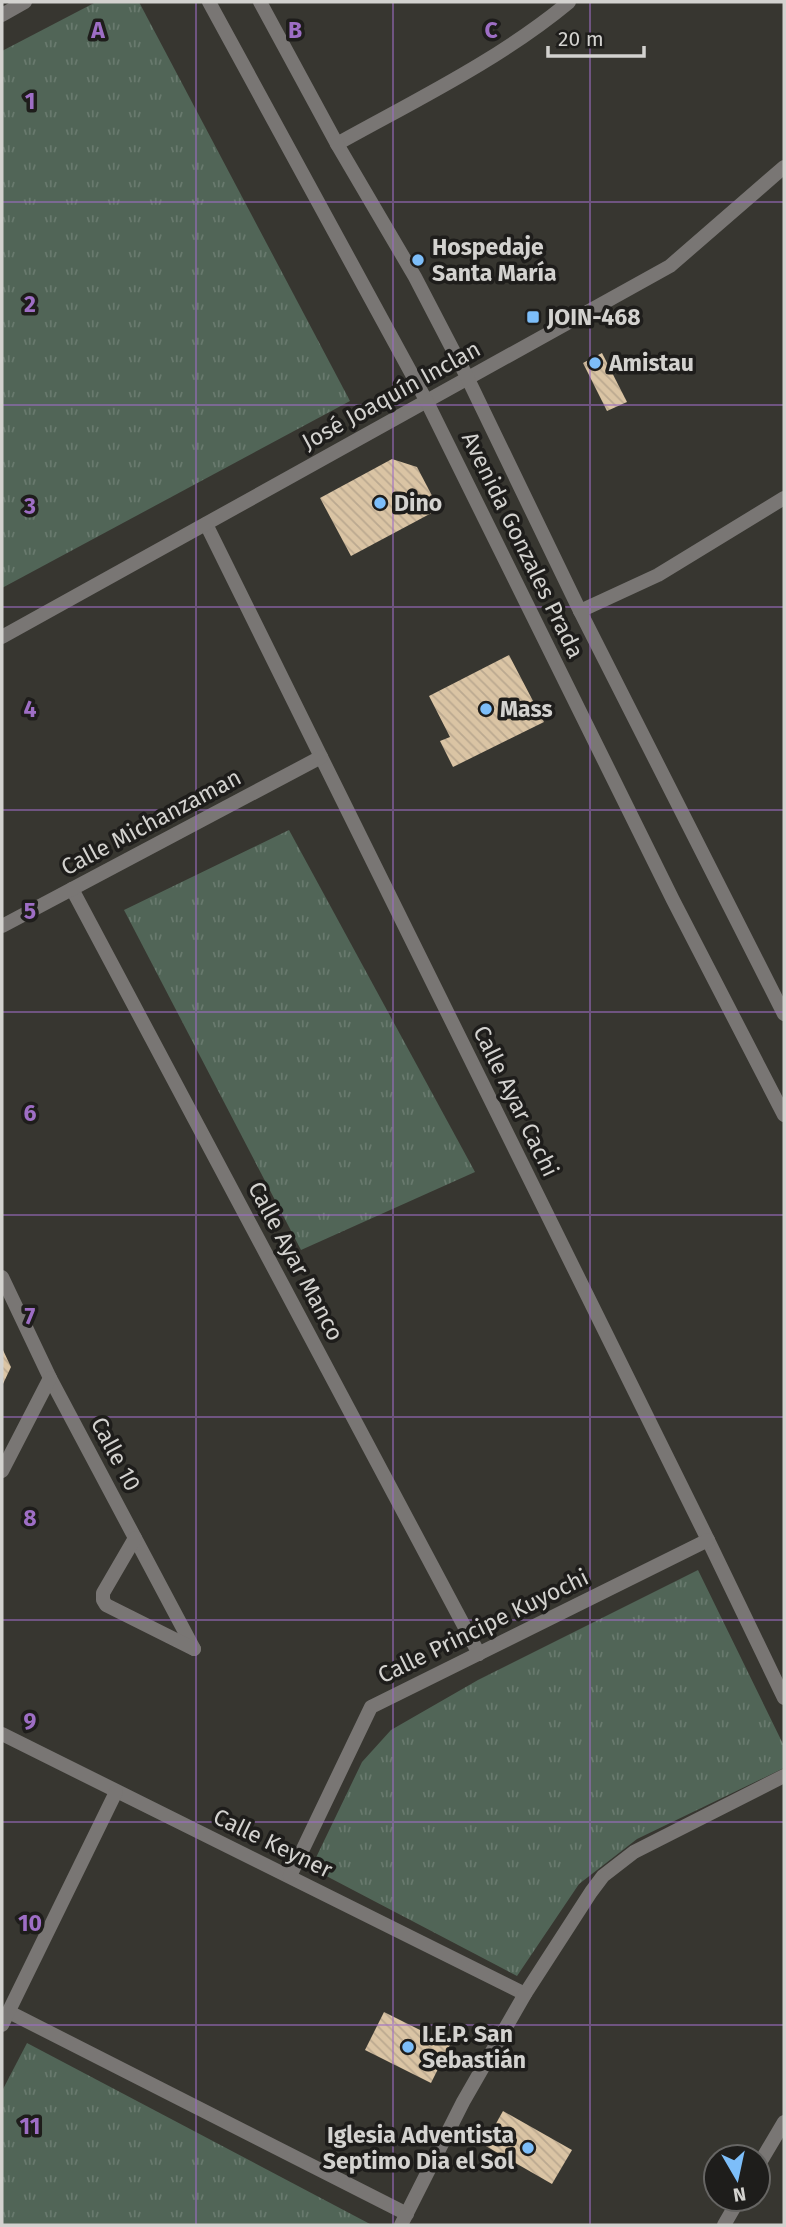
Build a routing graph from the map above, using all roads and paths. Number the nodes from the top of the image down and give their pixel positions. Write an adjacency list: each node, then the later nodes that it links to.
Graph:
1 (24, 2): 5 (street)
2 (209, 2): 9 (street, Avenida Gonzales Prada)
3 (261, 2): 6 (street, Avenida Gonzales Prada)
4 (569, 2): 6 (street)
5 (2, 15)
6 (337, 144): 8 (street, Avenida Gonzales Prada)
7 (784, 167): 8 (street, José Joaquín Inclan)
8 (468, 379): 9 (street, José Joaquín Inclan); 12 (street, Avenida Gonzales Prada)
9 (427, 401): 11 (street, José Joaquín Inclan); 18 (street, Avenida Gonzales Prada)
10 (784, 498): 12 (street)
11 (206, 524): 13 (street, José Joaquín Inclan); 14 (street, Calle Ayar Cachi)
12 (580, 611): 17 (street, Avenida Gonzales Prada)
13 (2, 637)
14 (321, 757): 15 (street, Calle Michanzaman); 23 (street, Calle Ayar Cachi)
15 (72, 890): 16 (street, Calle Michanzaman); 24 (street, Calle Ayar Manco)
16 (2, 926)
17 (784, 1014)
18 (784, 1115)
19 (2, 1277): 20 (street, Calle 10)
20 (50, 1378): 21 (street); 22 (street, Calle 10)
21 (2, 1471)
22 (135, 1538): 22 (street, Calle 10)
23 (708, 1540): 24 (street, Calle Principe Kuyochi); 25 (street, Calle Ayar Cachi)
24 (479, 1654): 29 (street, Calle Principe Kuyochi)
25 (784, 1698)
26 (2, 1734): 28 (street, Calle Keyner)
27 (784, 1776): 30 (street)
28 (116, 1792): 29 (street, Calle Keyner); 31 (street)
29 (290, 1876): 30 (street, Calle Keyner)
30 (525, 1994): 34 (street)
31 (5, 2018): 34 (street)
32 (784, 2122): 33 (street)
33 (772, 2143)
34 (404, 2220)

